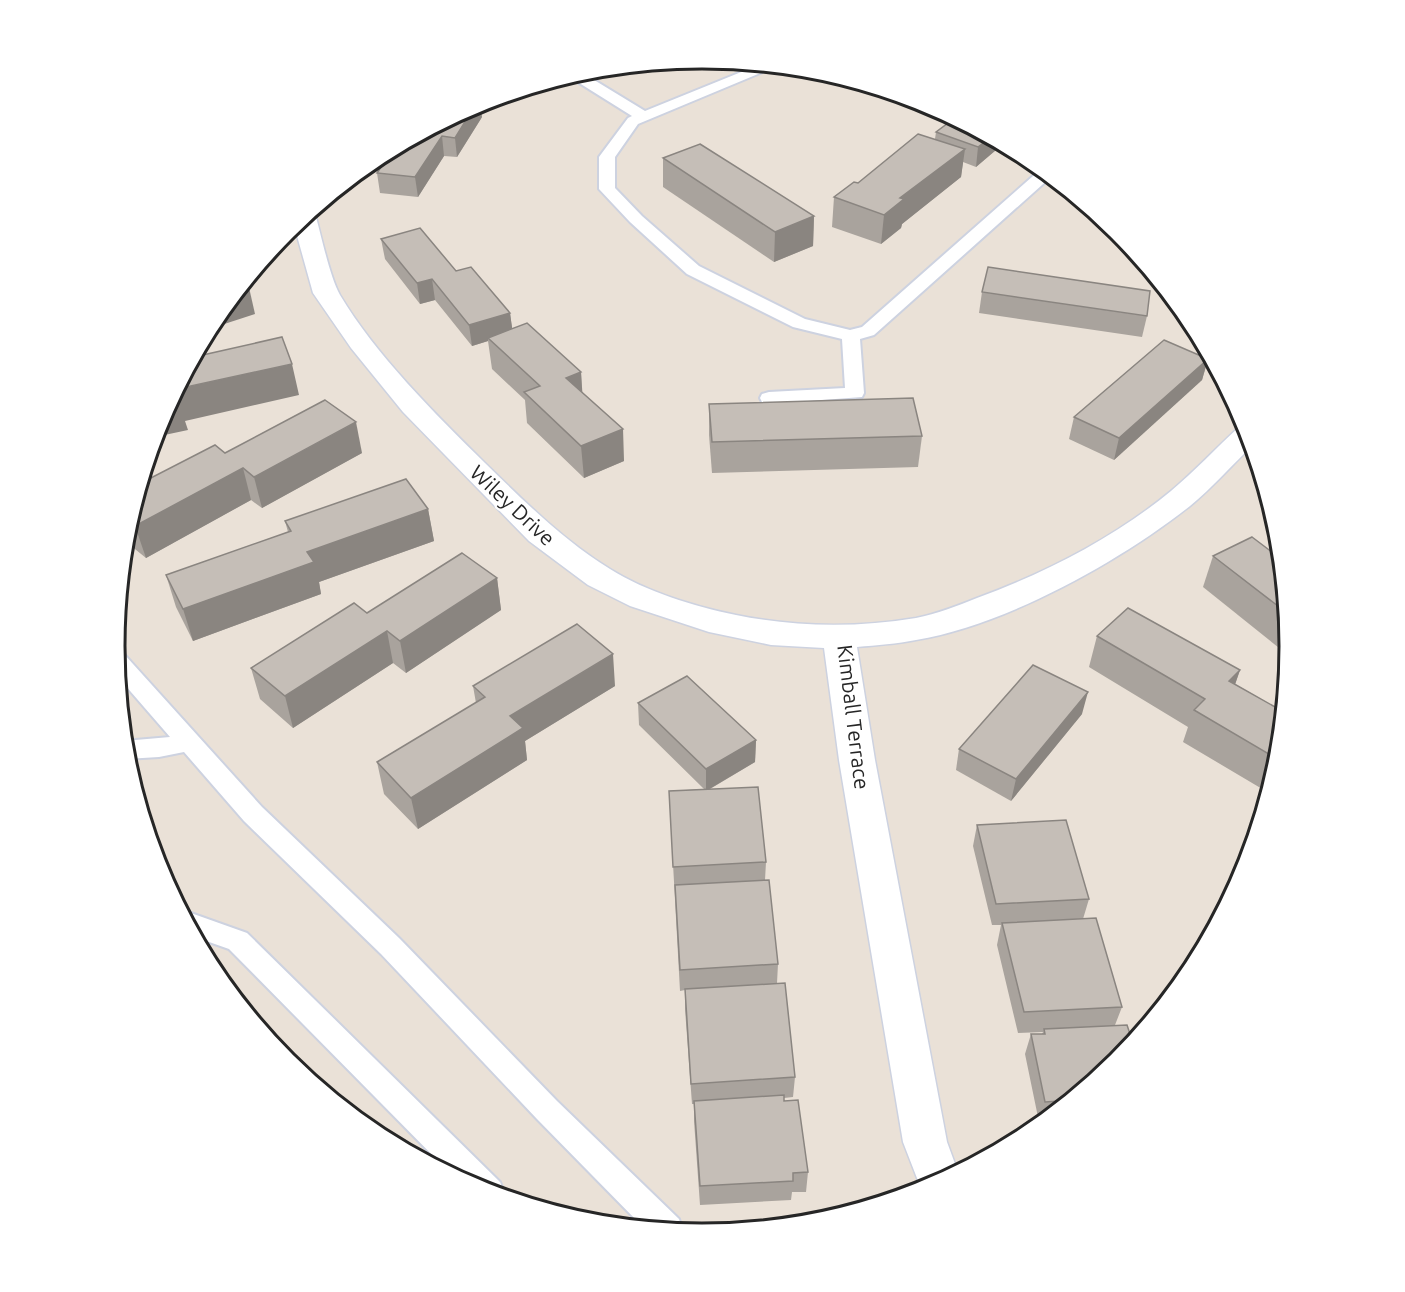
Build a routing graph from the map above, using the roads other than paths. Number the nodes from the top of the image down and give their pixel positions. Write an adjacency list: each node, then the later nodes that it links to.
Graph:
1 (755, 72): 3 (lane)
2 (586, 81): 3 (lane)
3 (644, 117): 6 (lane)
4 (1040, 178): 6 (lane)
5 (307, 226): 9 (street, Wiley Drive)
6 (851, 336): 7 (lane)
7 (770, 398)
8 (1241, 440): 9 (street, Kimball Terrace)
9 (839, 637): 14 (street, Kimball Terrace)
10 (126, 672): 11 (lane)
11 (188, 742): 12 (lane); 16 (lane)
12 (135, 749)
13 (199, 927): 15 (lane)
14 (937, 1173)
15 (471, 1174)
16 (659, 1221)

